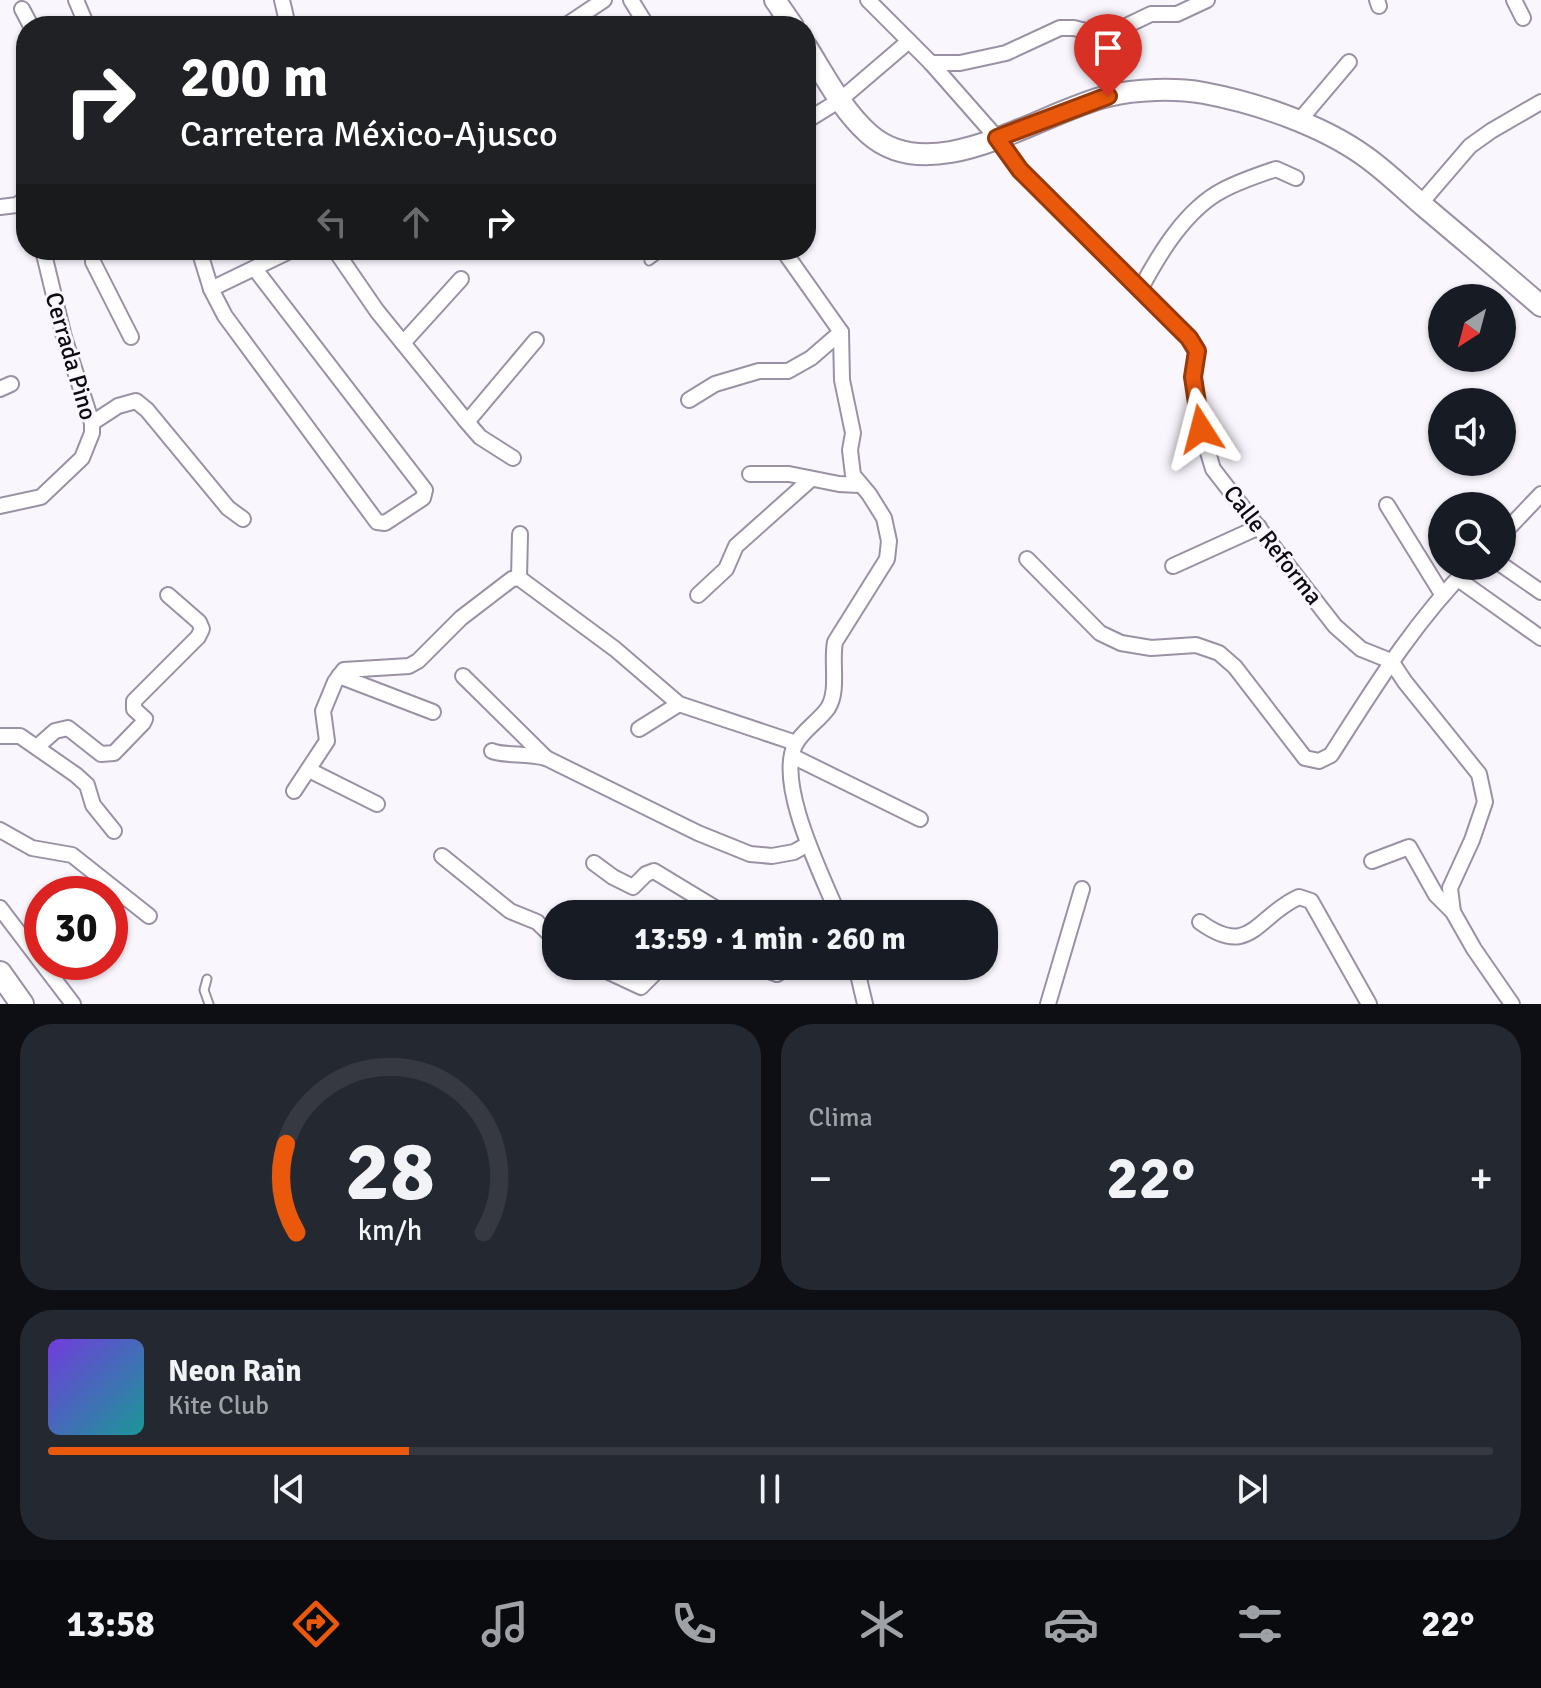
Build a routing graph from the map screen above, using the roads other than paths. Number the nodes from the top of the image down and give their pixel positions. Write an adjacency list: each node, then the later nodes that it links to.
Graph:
1 (604, 0): 5 (street)
2 (868, 0): 10 (street, Calle Reforma)
3 (1207, 0): 6 (street)
4 (1514, 0): 9 (street)
5 (583, 6)
6 (1152, 7): 13 (street)
7 (22, 9): 8 (street)
8 (26, 16)
9 (1523, 18)
10 (909, 41): 13 (street, Calle Reforma); 14 (street)
11 (816, 62): 14 (main road)
12 (1349, 62): 17 (street)
13 (931, 63): 18 (street, Calle Reforma)
14 (840, 100): 16 (street); 18 (main road)
15 (1541, 102): 20 (street)
16 (816, 115)
17 (1299, 121): 18 (main road); 20 (main road)
18 (997, 138): 30 (street, Calle Reforma)
19 (1296, 178): 30 (street)
20 (1421, 203): 31 (main road)
21 (45, 260): 38 (street, Cerrada Pino)
22 (93, 260): 33 (street)
23 (202, 260): 29 (street)
24 (273, 260): 27 (street)
25 (342, 260): 35 (street)
26 (790, 260): 32 (street)
27 (255, 269): 29 (street); 29 (street)
28 (461, 279): 35 (street)
29 (211, 289)
30 (1140, 290): 50 (street, Calle Reforma)
31 (1541, 306)
32 (841, 332): 36 (street); 42 (street)
33 (131, 337)
34 (536, 340): 37 (street)
35 (403, 343): 37 (street)
36 (689, 400)
37 (467, 422): 39 (street)
38 (92, 423): 45 (street, Cerrada Pino); 48 (street)
39 (513, 458)
40 (750, 474): 41 (street)
41 (810, 480): 42 (street); 61 (street)
42 (859, 485): 71 (street)
43 (1541, 494): 46 (street)
44 (1387, 505): 59 (street)
45 (0, 506)
46 (1528, 508): 47 (street); 49 (street)
47 (1541, 518)
48 (243, 519)
49 (1516, 520)
50 (1259, 527): 53 (street); 63 (street, Calle Reforma)
51 (520, 534): 55 (street)
52 (1027, 559): 63 (street)
53 (1173, 566)
54 (1516, 575): 58 (street)
55 (519, 578): 64 (street); 66 (street)
56 (1457, 580): 59 (street)
57 (1459, 580): 62 (street)
58 (1541, 592)
59 (1442, 594): 63 (street)
60 (168, 595): 70 (street)
61 (698, 595)
62 (1541, 638)
63 (1391, 661): 88 (street, Calle Reforma)
64 (339, 676): 67 (street); 74 (street)
65 (463, 676): 73 (street)
66 (679, 704): 68 (street); 71 (street)
67 (433, 712)
68 (639, 729)
69 (0, 736): 70 (street)
70 (38, 746): 79 (street)
71 (794, 750): 77 (street); 80 (street)
72 (492, 751): 73 (street)
73 (546, 758): 80 (street)
74 (309, 770): 75 (street); 76 (street)
75 (294, 791)
76 (377, 804)
77 (920, 819)
78 (0, 830): 89 (street)
79 (114, 831)
80 (808, 844): 86 (street)
81 (442, 856): 91 (street)
82 (1372, 861): 88 (street)
83 (594, 863): 85 (street)
84 (1082, 889): 101 (street)
85 (702, 900)
86 (829, 900)
87 (0, 908): 98 (street)
88 (1453, 912): 103 (street)
89 (149, 916)
90 (1200, 922): 102 (street)
91 (542, 927)
92 (0, 973): 97 (main road)
93 (207, 979): 99 (lane)
94 (626, 980): 95 (street)
95 (648, 980)
96 (859, 980): 100 (street)
97 (22, 1004)
98 (73, 1004)
99 (209, 1004)
100 (865, 1004)
101 (1048, 1004)
102 (1369, 1004)
103 (1512, 1004)

